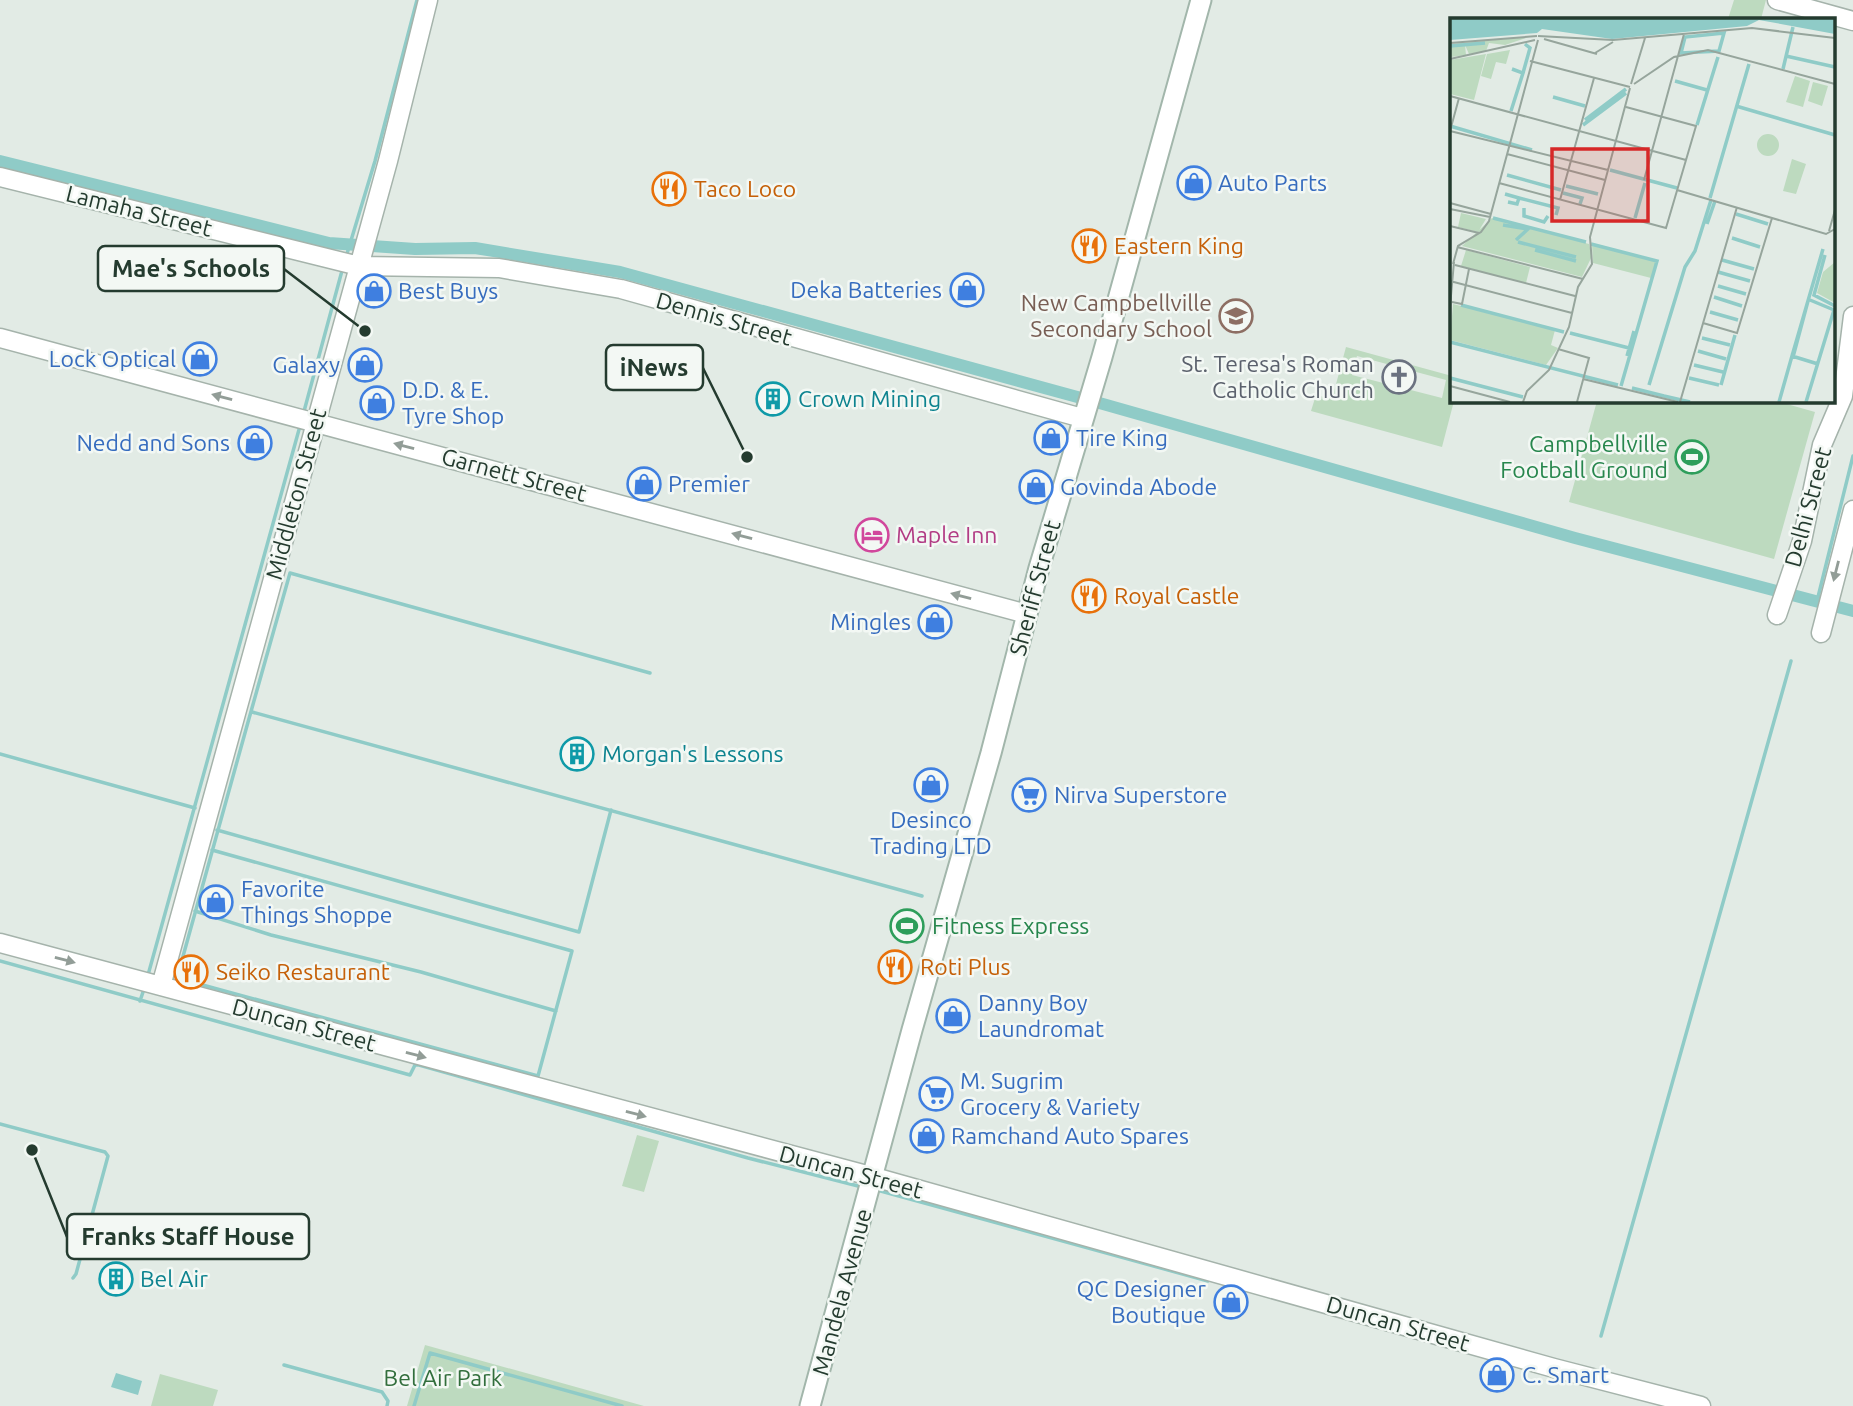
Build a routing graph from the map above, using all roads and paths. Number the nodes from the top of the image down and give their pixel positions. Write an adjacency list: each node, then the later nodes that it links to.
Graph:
1 (428, 0): 6 (street, Middleton Street)
2 (1201, 0): 9 (main road, Sheriff Street)
3 (1777, 0): 4 (street)
4 (1853, 21)
5 (0, 177): 6 (street, Lamaha Street)
6 (358, 261): 9 (street, Dennis Street); 10 (street, Middleton Street)
7 (1853, 316): 13 (street, Delhi Street)
8 (0, 338): 10 (street, Garnett Street, one-way to 8)
9 (1082, 418): 12 (main road, Sheriff Street)
10 (315, 423): 12 (street, Garnett Street, one-way to 10); 16 (street, Middleton Street)
11 (1853, 510): 14 (street, Delhi Street, one-way to 14)
12 (1027, 614): 17 (main road, Sheriff Street)
13 (1777, 615)
14 (1821, 633)
15 (0, 943): 16 (street, Duncan Street, one-way to 16)
16 (161, 986): 17 (street, Duncan Street, one-way to 17)
17 (871, 1185): 18 (main road, Mandela Avenue); 19 (street, Duncan Street)
18 (810, 1406)
19 (1701, 1406)

